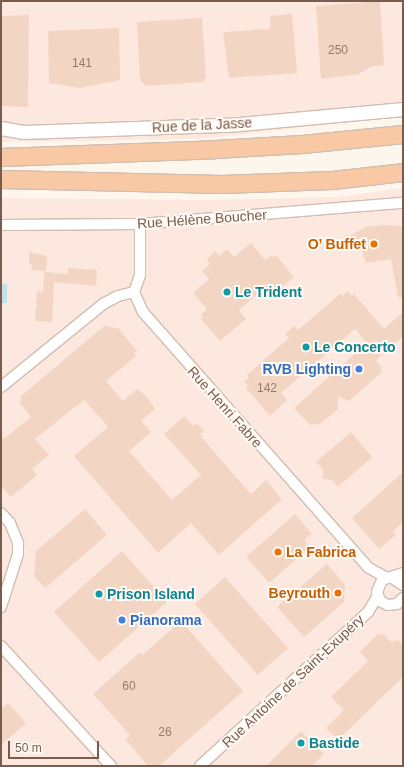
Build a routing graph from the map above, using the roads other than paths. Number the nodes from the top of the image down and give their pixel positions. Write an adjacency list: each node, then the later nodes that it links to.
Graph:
1 (403, 109): 2 (street, Rue de la Jasse)
2 (1, 128)
3 (403, 134): 4 (highway)
4 (1, 157)
5 (403, 172): 6 (highway)
6 (1, 179)
7 (403, 203): 8 (street, Rue Hélène Boucher)
8 (140, 224): 9 (street, Rue Hélène Boucher); 10 (street)
9 (1, 225)
10 (134, 292): 11 (street); 13 (street, Rue Henri Fabre)
11 (1, 387)
12 (1, 513): 20 (street)
13 (369, 568): 15 (street, Rue Henri Fabre); 17 (street, Rue Henri Fabre)
14 (403, 573): 15 (street)
15 (389, 578): 16 (street, Rue Henri Fabre); 17 (street, Rue Antoine de Saint-Exupéry)
16 (403, 585)
17 (377, 592): 19 (street); 22 (street, Rue Antoine de Saint-Exupéry)
18 (403, 598): 19 (street, Rue Antoine de Saint-Exupéry)
19 (390, 605): 21 (street); 22 (street, Rue Antoine de Saint-Exupéry)
20 (1, 607)
21 (403, 609)
22 (368, 612): 25 (street, Rue Antoine de Saint-Exupéry)
23 (1, 646): 24 (street)
24 (111, 766)
25 (200, 766)

